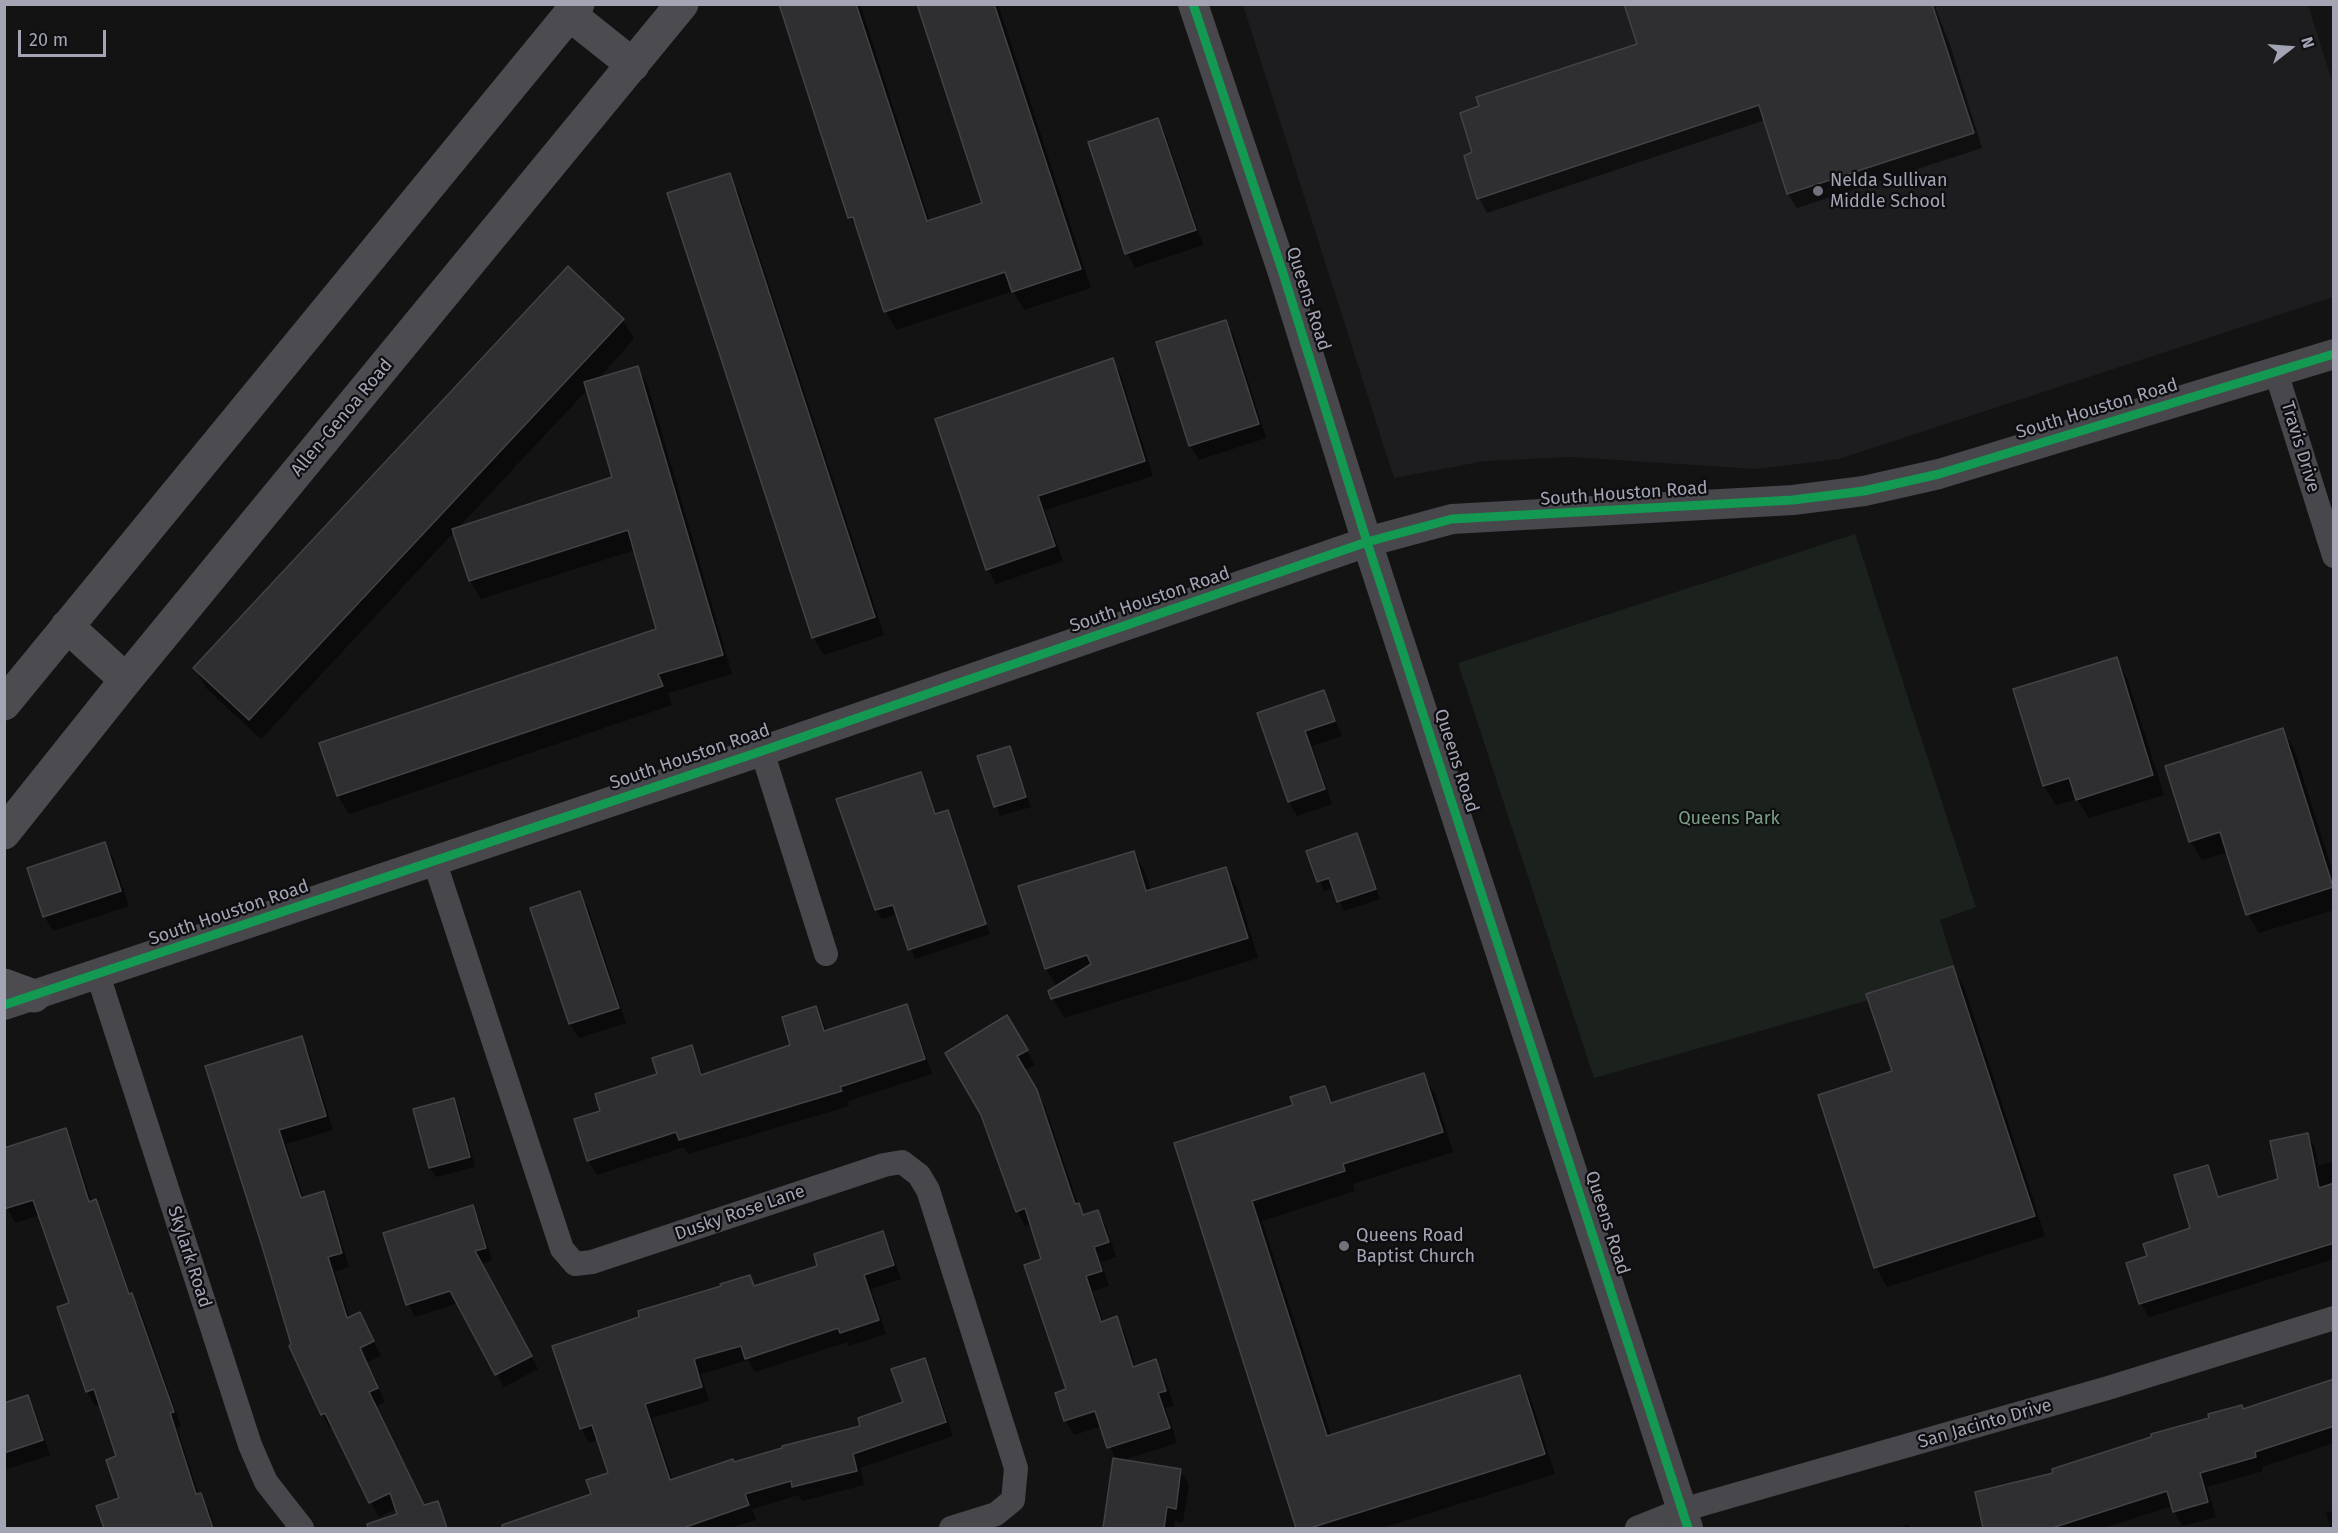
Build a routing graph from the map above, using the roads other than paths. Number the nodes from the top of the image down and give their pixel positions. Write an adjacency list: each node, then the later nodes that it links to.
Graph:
1 (682, 4): 4 (main road, Allen-Genoa Road)
2 (1193, 4): 7 (street, Queens Road)
3 (574, 9): 4 (main road); 9 (main road)
4 (633, 65): 10 (main road, Allen-Genoa Road)
5 (2334, 354): 6 (street, South Houston Road)
6 (2276, 372): 7 (street, South Houston Road); 8 (street, Travis Drive)
7 (1367, 542): 12 (street, South Houston Road); 19 (street, Queens Road)
8 (2334, 556)
9 (67, 626): 10 (main road); 11 (main road)
10 (126, 680): 13 (main road, Allen-Genoa Road)
11 (4, 704)
12 (762, 751): 14 (street, South Houston Road); 15 (street)
13 (4, 833)
14 (434, 860): 16 (street, South Houston Road); 21 (street, Dusky Rose Lane)
15 (826, 954)
16 (98, 975): 17 (street, South Houston Road); 20 (street, Skylark Road)
17 (14, 995)
18 (2334, 1318): 19 (street, San Jacinto Drive)
19 (1685, 1520): 22 (street, San Jacinto Drive)
20 (302, 1528)
21 (951, 1528)
22 (1636, 1528)

